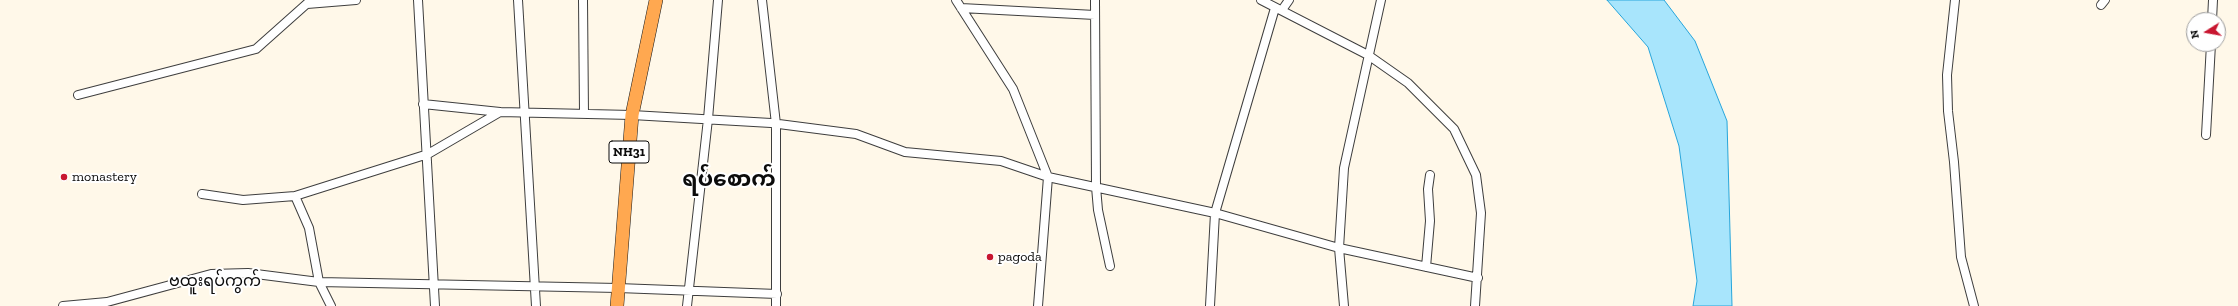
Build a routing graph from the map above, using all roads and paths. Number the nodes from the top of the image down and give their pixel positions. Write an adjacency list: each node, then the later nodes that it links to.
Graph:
1 (356, 0): 15 (street)
2 (418, 0): 23 (street)
3 (518, 0): 25 (street)
4 (583, 0): 26 (street)
5 (656, 0): 27 (highway, NH31)
6 (718, 0): 28 (street)
7 (762, 0): 29 (street)
8 (956, 0): 16 (street)
9 (1095, 0): 19 (street)
10 (1261, 0): 17 (street)
11 (1289, 0): 17 (street)
12 (1381, 0): 21 (street)
13 (1955, 0): 59 (street)
14 (2213, 0): 18 (street)
15 (309, 2): 22 (street)
16 (961, 8): 19 (street); 33 (street)
17 (1278, 9): 21 (street); 37 (street)
18 (2212, 12)
19 (1095, 15): 34 (street)
20 (2211, 52): 30 (street)
21 (1368, 55): 38 (street); 41 (street)
22 (78, 95)
23 (423, 104): 24 (street); 31 (street)
24 (500, 112): 25 (street); 31 (street)
25 (526, 112): 26 (street); 44 (street)
26 (584, 113): 27 (street)
27 (632, 115): 28 (street); 45 (highway, NH31)
28 (708, 119): 29 (street); 46 (street)
29 (776, 124): 33 (street); 47 (street)
30 (2206, 135)
31 (428, 154): 36 (street); 43 (street)
32 (1430, 175): 40 (street)
33 (1048, 177): 34 (street); 55 (street)
34 (1096, 187): 37 (street); 39 (street)
35 (202, 194): 36 (street)
36 (295, 196): 42 (street)
37 (1215, 213): 38 (street); 56 (street)
38 (1339, 248): 40 (street); 57 (street)
39 (1110, 266)
40 (1426, 267): 41 (street)
41 (1478, 278): 58 (street)
42 (319, 282): 43 (street); 49 (street); 50 (street)
43 (435, 284): 44 (street); 48 (street)
44 (537, 287): 45 (street); 51 (street)
45 (618, 288): 46 (street); 52 (highway, NH31)
46 (689, 290): 47 (street); 53 (street)
47 (777, 294): 54 (street)
48 (434, 305)
49 (63, 306)
50 (331, 306)
51 (536, 306)
52 (617, 306)
53 (687, 306)
54 (776, 306)
55 (1038, 306)
56 (1210, 306)
57 (1344, 306)
58 (1475, 306)
59 (1974, 306)

